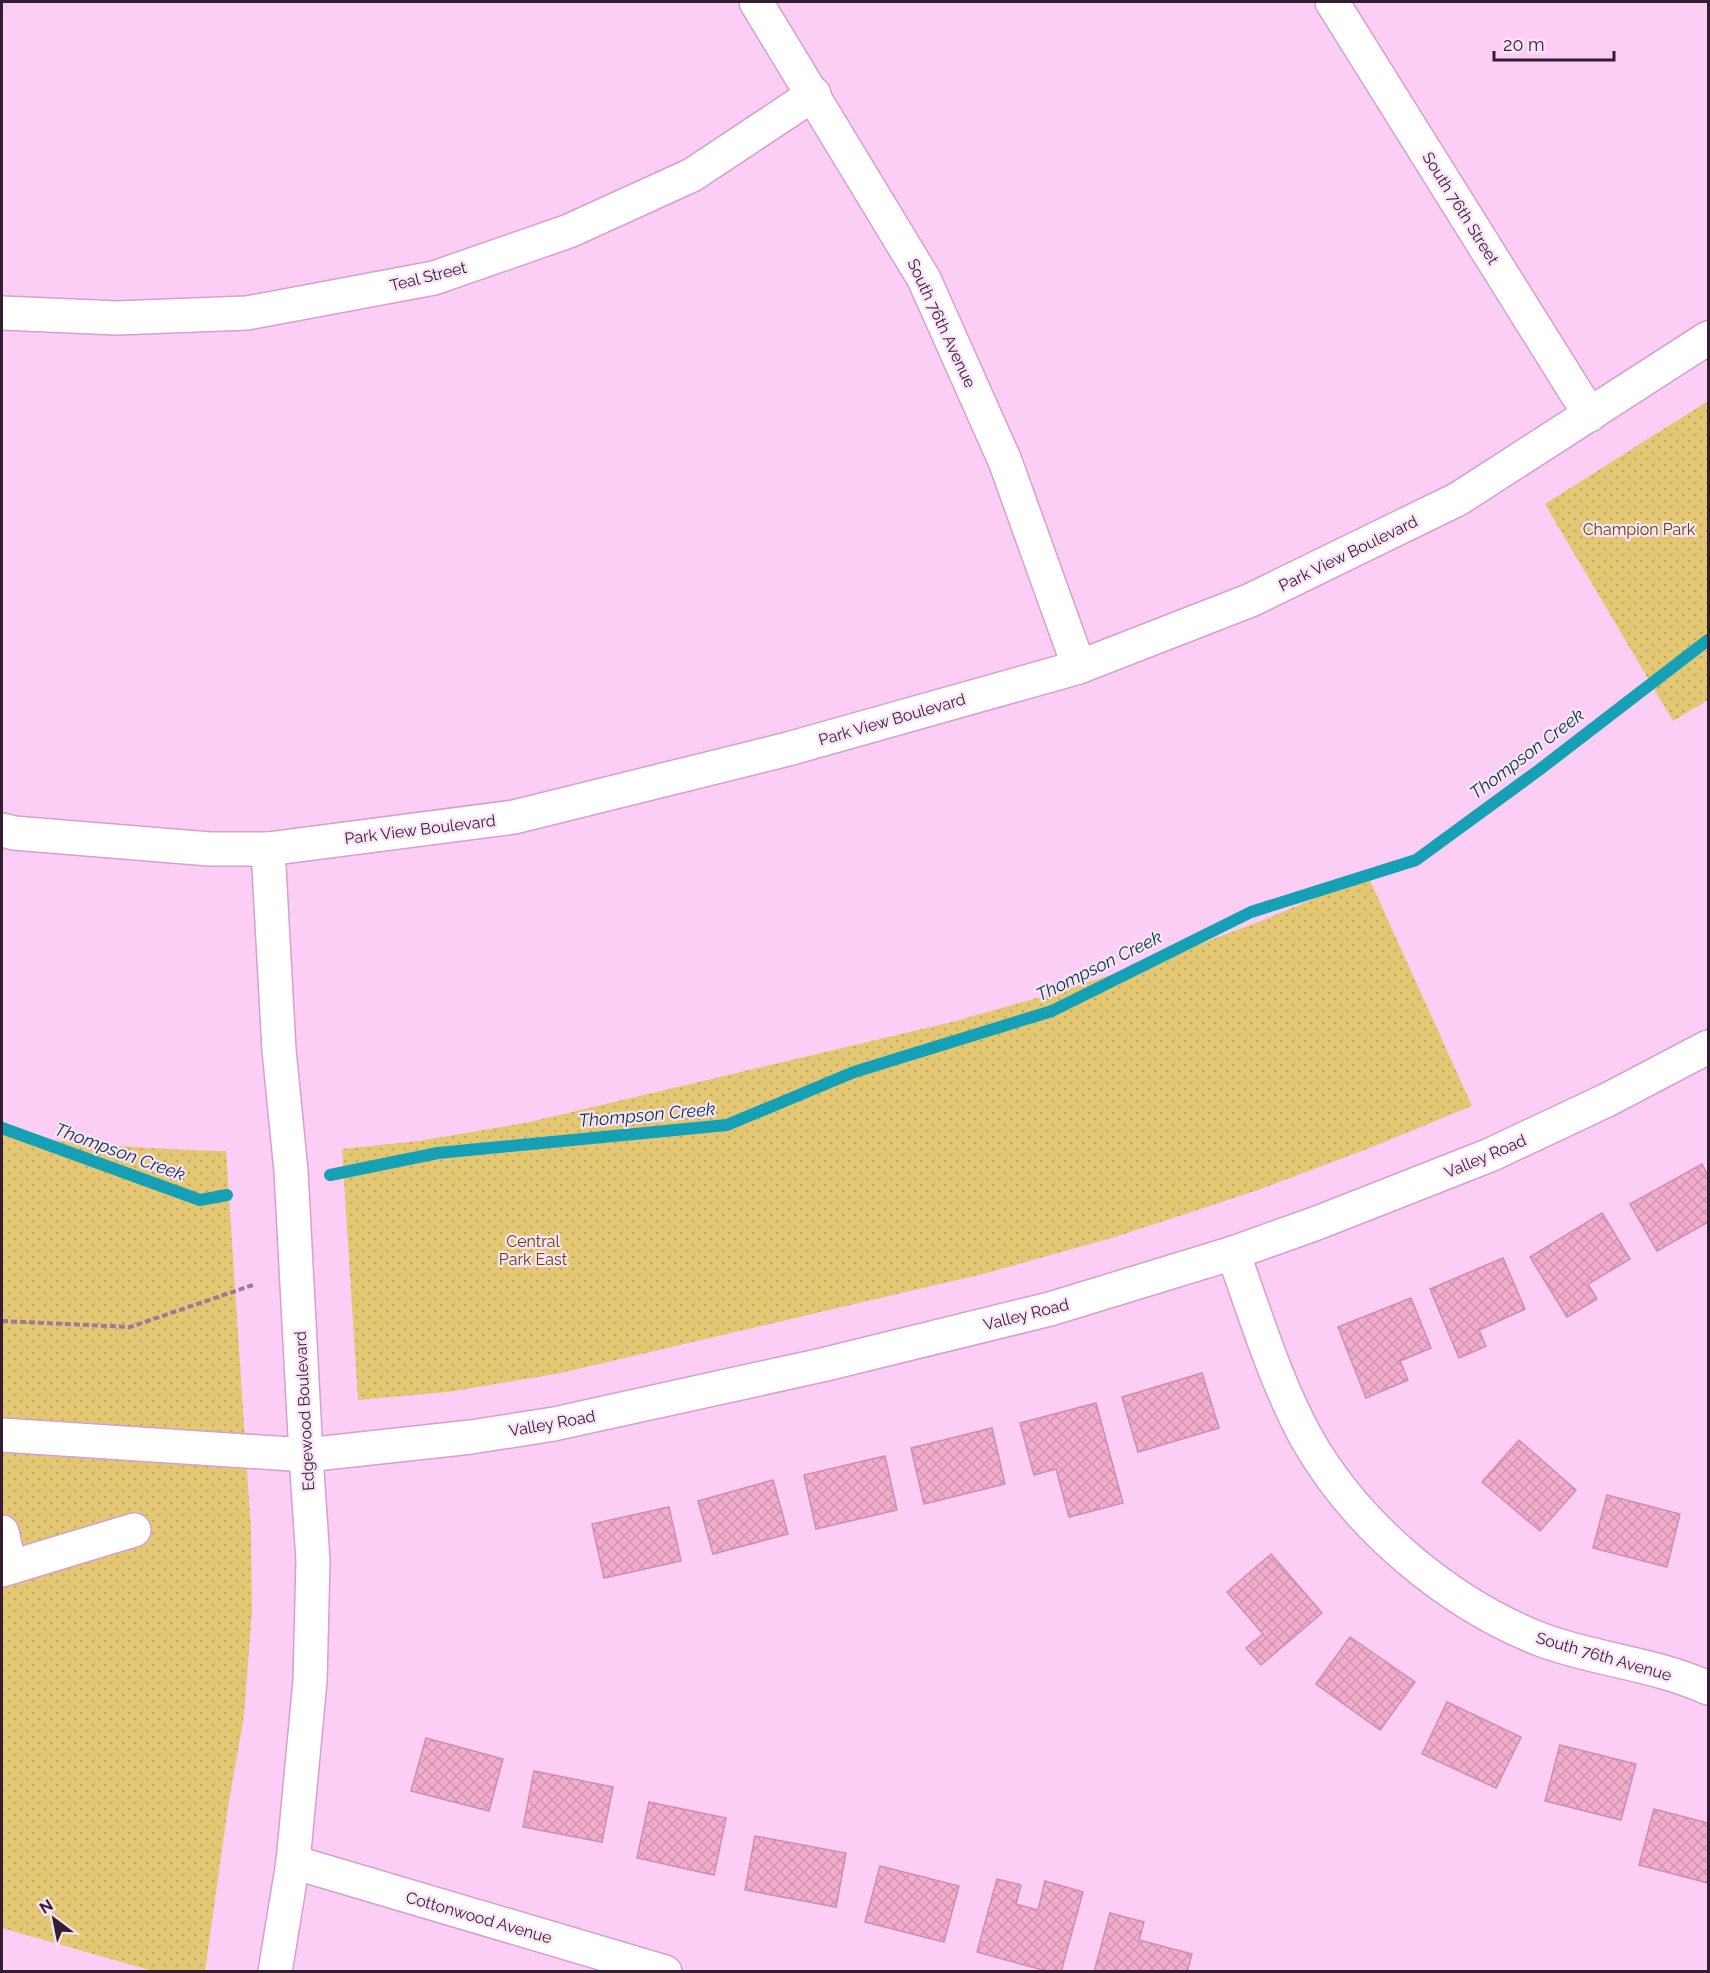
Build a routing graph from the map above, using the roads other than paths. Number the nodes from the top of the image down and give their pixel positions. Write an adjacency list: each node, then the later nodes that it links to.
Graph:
1 (756, 2): 3 (street, South 76th Avenue)
2 (1332, 2): 6 (street, South 76th Street)
3 (814, 94): 4 (street, Teal Street); 7 (street, South 76th Avenue)
4 (2, 313)
5 (1708, 338): 6 (street, Park View Boulevard)
6 (1590, 415): 7 (street, Park View Boulevard)
7 (1079, 667): 9 (street, Park View Boulevard)
8 (2, 830): 9 (street, Park View Boulevard)
9 (268, 849): 13 (street, Edgewood Boulevard)
10 (1708, 1047): 11 (street, Valley Road)
11 (1233, 1253): 13 (street, Valley Road); 17 (street, South 76th Avenue)
12 (2, 1435): 13 (street, Valley Road)
13 (306, 1455): 18 (street, Edgewood Boulevard)
14 (134, 1530): 16 (street)
15 (2, 1532): 16 (street)
16 (6, 1569)
17 (1708, 1688)
18 (292, 1863): 19 (street, Edgewood Boulevard); 20 (street, Cottonwood Avenue)
19 (276, 1971)
20 (665, 1971)

